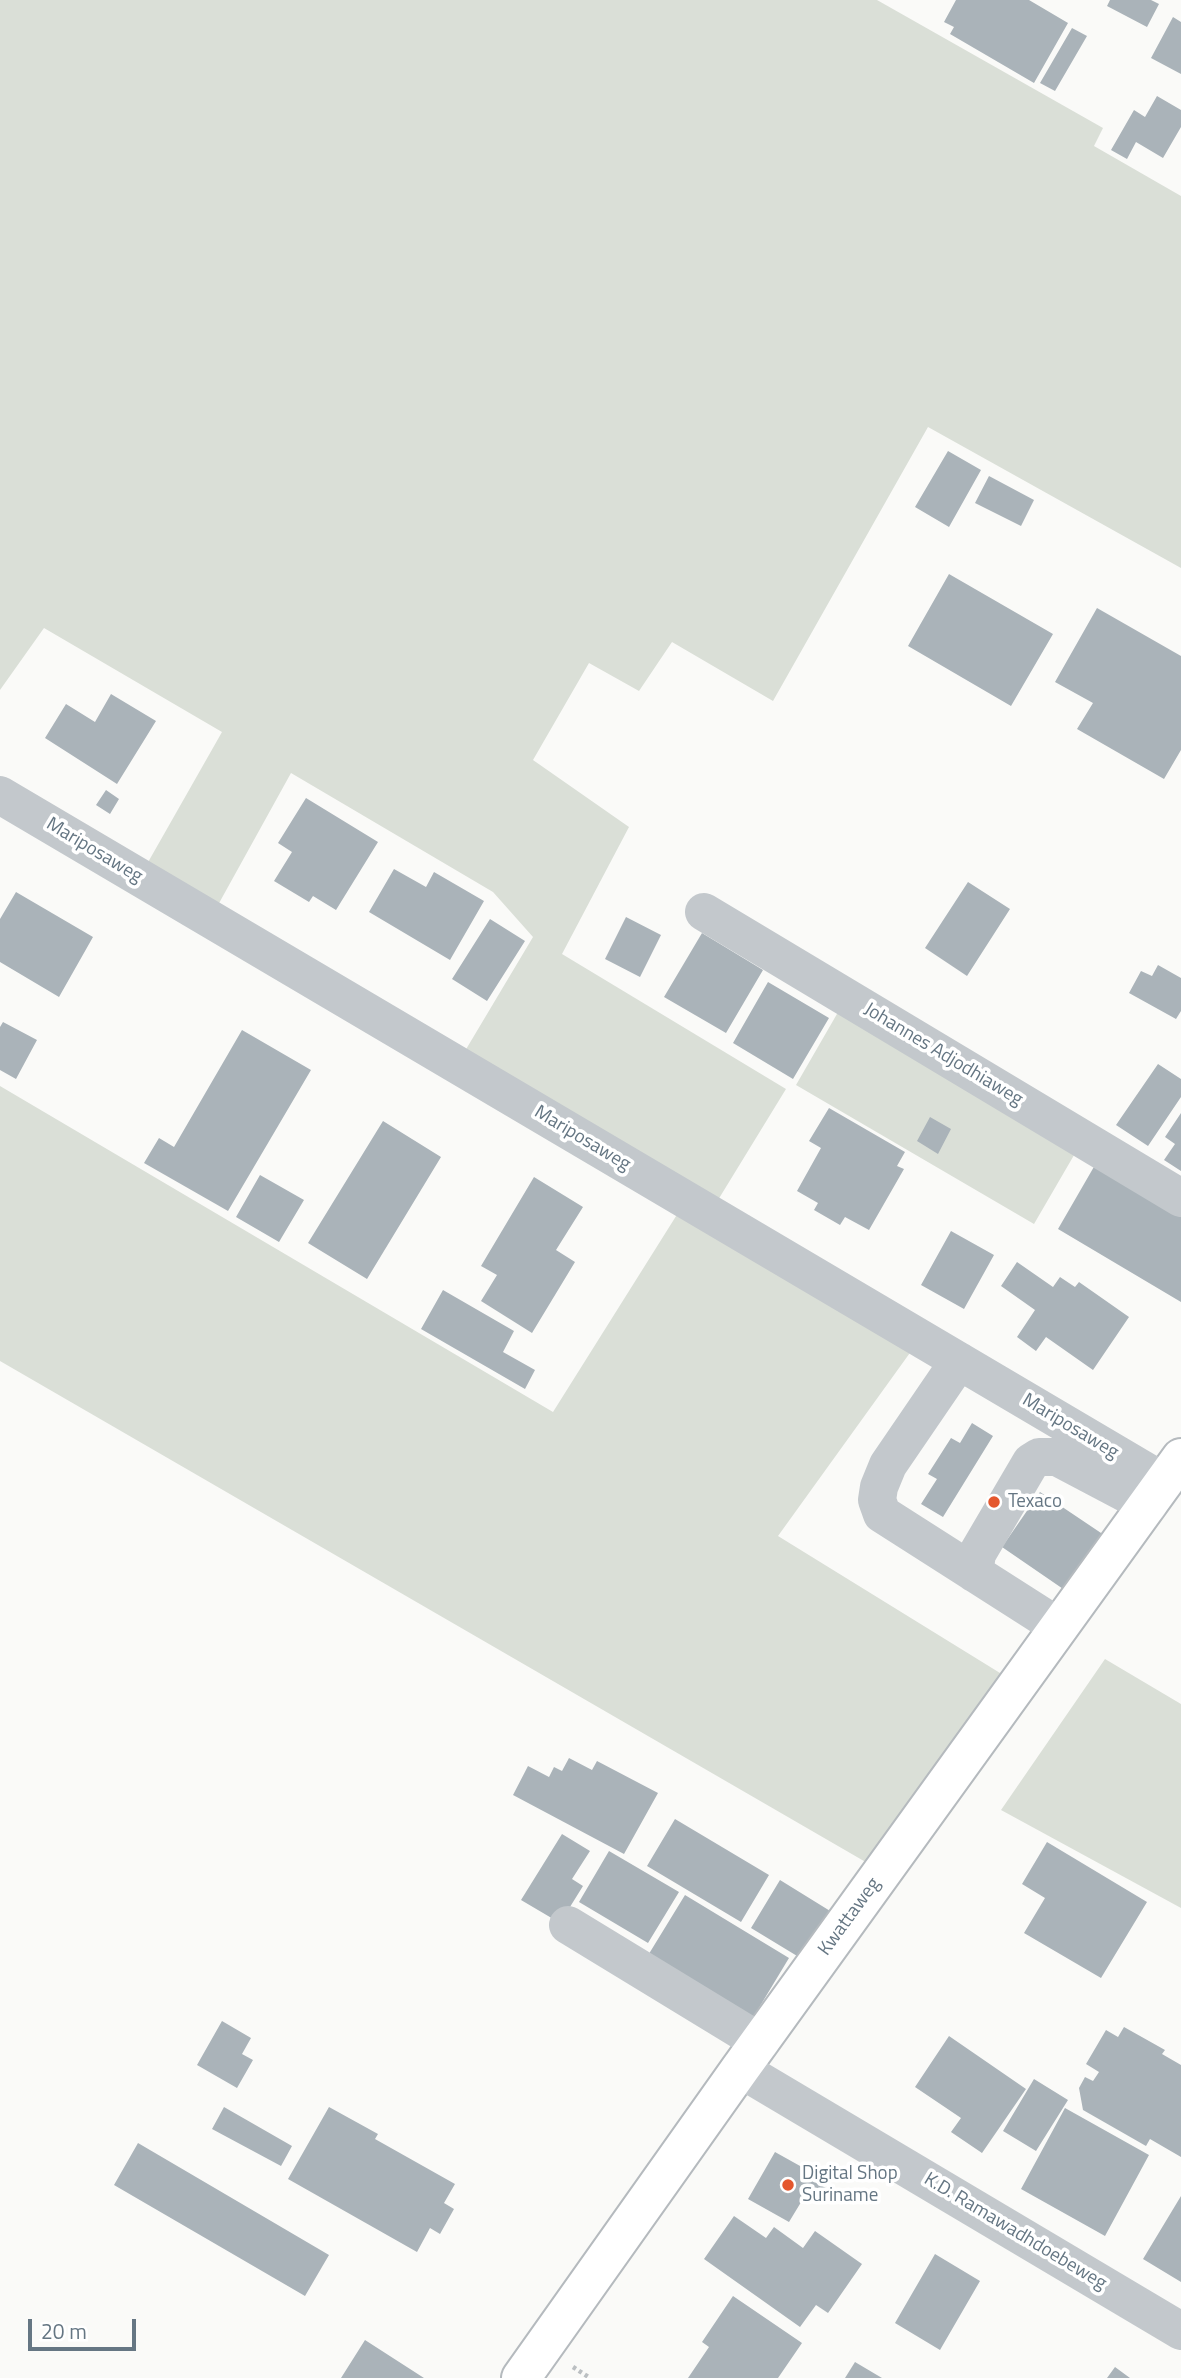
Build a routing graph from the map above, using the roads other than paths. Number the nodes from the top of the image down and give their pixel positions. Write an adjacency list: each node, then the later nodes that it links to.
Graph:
1 (0, 796): 4 (street, Mariposaweg)
2 (704, 912): 3 (street, Johannes Adjodhiaweg)
3 (1181, 1198)
4 (958, 1361): 5 (street, Mariposaweg); 6 (street)
5 (1164, 1482): 6 (street); 7 (main road, Kwattaweg)
6 (974, 1573): 7 (street)
7 (1059, 1627): 9 (main road, Kwattaweg)
8 (568, 1925): 9 (street, K.D. Ramawadhdoebeweg)
9 (750, 2056): 10 (street, K.D. Ramawadhdoebeweg); 11 (main road, Kwattaweg)
10 (1181, 2331)
11 (521, 2378)

